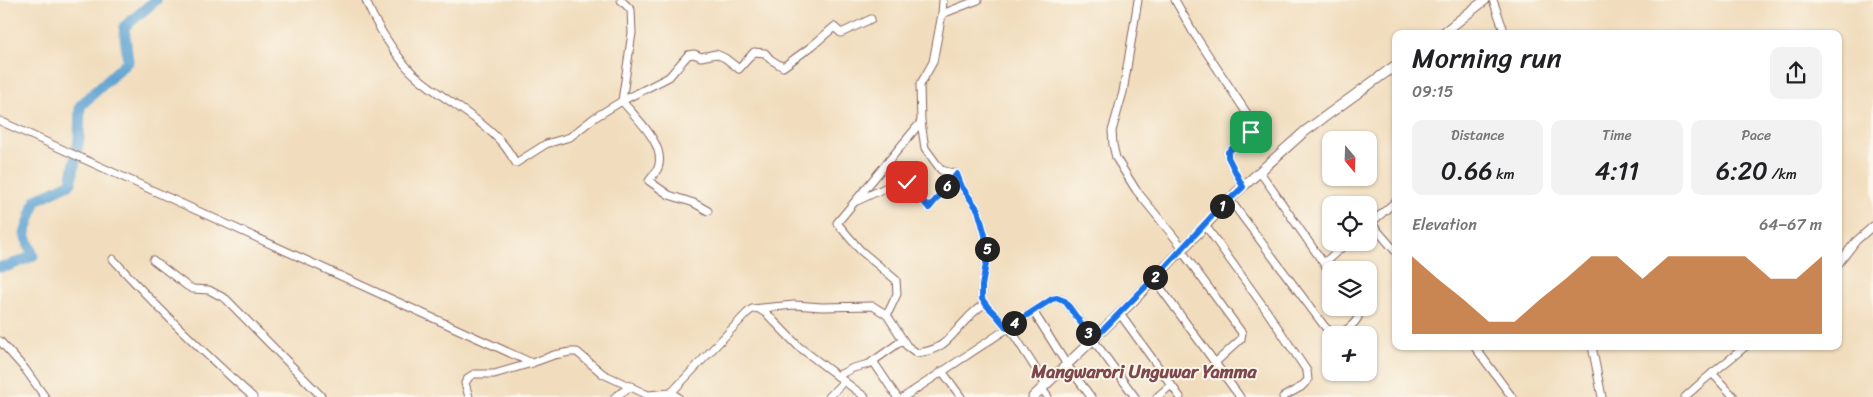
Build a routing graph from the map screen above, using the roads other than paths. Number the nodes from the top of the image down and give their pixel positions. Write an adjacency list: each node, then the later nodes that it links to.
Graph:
1 (366, 0): 14 (street)
2 (621, 0): 14 (street)
3 (943, 0): 9 (street)
4 (978, 0): 9 (street)
5 (1138, 0): 29 (street)
6 (1175, 0): 19 (street)
7 (1484, 0): 11 (street)
8 (1493, 0): 12 (street)
9 (942, 14): 16 (street)
10 (871, 19): 14 (street)
11 (1447, 30)
12 (1504, 30)
13 (1392, 68): 17 (street)
14 (622, 101): 23 (street)
15 (0, 121): 52 (street)
16 (921, 122): 18 (street); 21 (street)
17 (1260, 172): 19 (street); 34 (street)
18 (957, 174): 21 (street); 37 (street)
19 (1243, 187): 20 (street)
20 (1230, 200): 25 (street); 42 (street)
21 (854, 202): 41 (street)
22 (1392, 205): 24 (street)
23 (708, 211)
24 (1377, 218)
25 (1205, 224): 29 (street); 80 (street)
26 (1873, 226): 32 (street)
27 (1377, 232): 28 (street)
28 (1392, 248)
29 (1182, 249): 36 (street); 51 (street)
30 (1338, 251): 35 (street)
31 (113, 259): 63 (street)
32 (1842, 259)
33 (153, 260): 64 (street)
34 (1323, 261)
35 (1326, 261)
36 (1154, 279): 40 (street); 51 (street)
37 (985, 303): 43 (street); 44 (street)
38 (759, 309): 41 (street); 56 (street); 61 (street)
39 (1033, 311): 43 (street); 45 (street); 53 (street)
40 (1120, 314): 45 (street); 58 (street)
41 (887, 315): 44 (street)
42 (1359, 316)
43 (1008, 328): 54 (street); 60 (street)
44 (902, 340): 50 (street)
45 (1093, 340): 53 (street); 76 (street)
46 (0, 341): 62 (street)
47 (1477, 350): 81 (street)
48 (1593, 350): 82 (street)
49 (1741, 350): 55 (street)
50 (873, 361): 56 (street); 70 (street)
51 (1216, 362): 79 (street)
52 (532, 363): 59 (street); 65 (street)
53 (1067, 365): 60 (street); 75 (street)
54 (942, 371): 71 (street); 72 (street)
55 (1712, 373): 83 (street); 84 (street)
56 (837, 376): 57 (street)
57 (844, 381): 68 (street); 69 (street)
58 (1171, 385): 77 (street); 78 (street)
59 (631, 386): 61 (street); 66 (street)
60 (1044, 387): 73 (street); 74 (street)
61 (671, 393): 67 (street)
62 (45, 397)
63 (253, 397)
64 (322, 397)
65 (469, 397)
66 (615, 397)
67 (678, 397)
68 (829, 397)
69 (865, 397)
70 (897, 397)
71 (904, 397)
72 (961, 397)
73 (1033, 397)
74 (1048, 397)
75 (1092, 397)
76 (1135, 397)
77 (1158, 397)
78 (1180, 397)
79 (1240, 397)
80 (1284, 397)
81 (1512, 397)
82 (1602, 397)
83 (1686, 397)
84 (1734, 397)

